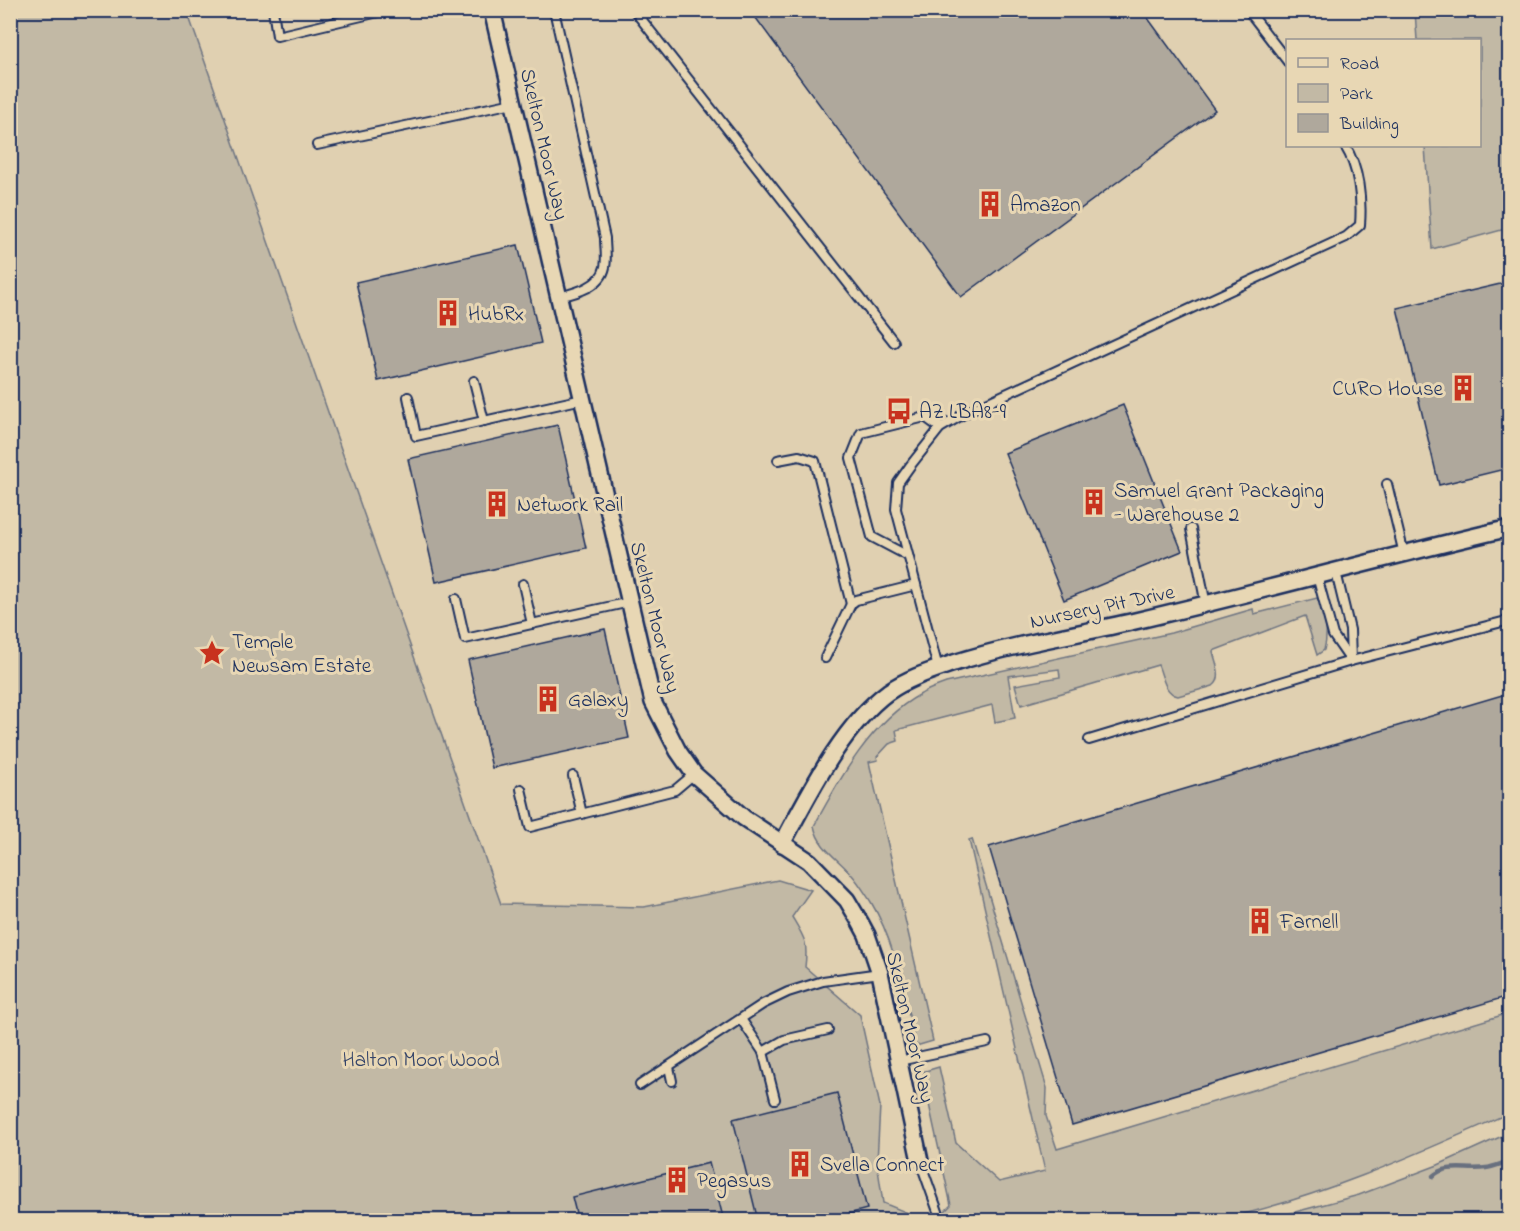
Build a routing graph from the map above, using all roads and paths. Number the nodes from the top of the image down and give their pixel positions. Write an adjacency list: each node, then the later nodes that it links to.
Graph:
1 (273, 10): 2 (lane)
2 (387, 10)
3 (492, 10): 8 (street, Skelton Moor Way)
4 (554, 10): 11 (lane)
5 (634, 10): 12 (lane)
6 (1248, 10): 7 (lane)
7 (1286, 61)
8 (513, 103): 9 (lane); 11 (street, Skelton Moor Way)
9 (317, 145)
10 (1345, 147): 17 (lane)
11 (559, 297): 15 (street, Skelton Moor Way)
12 (894, 342)
13 (474, 381): 16 (lane)
14 (408, 397): 16 (lane)
15 (583, 399): 16 (lane); 29 (street, Skelton Moor Way)
16 (484, 421)
17 (940, 428): 23 (lane); 23 (lane)
18 (778, 460): 30 (lane)
19 (1387, 484): 22 (lane)
20 (1509, 528): 22 (street, Nursery Pit Drive)
21 (1191, 529): 31 (lane)
22 (1404, 554): 24 (street, Nursery Pit Drive)
23 (908, 556): 27 (lane)
24 (1336, 572): 25 (street, Nursery Pit Drive); 35 (lane)
25 (1317, 576): 31 (street, Nursery Pit Drive); 35 (lane)
26 (523, 584): 33 (lane)
27 (916, 585): 30 (lane); 36 (lane)
28 (456, 599): 33 (lane)
29 (630, 602): 33 (lane); 38 (street, Skelton Moor Way)
30 (851, 604): 34 (lane)
31 (1206, 604): 36 (street, Nursery Pit Drive)
32 (1509, 620): 35 (lane)
33 (532, 624)
34 (825, 658)
35 (1351, 661): 37 (lane)
36 (938, 668): 42 (street, Nursery Pit Drive)
37 (1089, 740)
38 (693, 774): 41 (lane); 42 (street, Skelton Moor Way)
39 (573, 776): 41 (lane)
40 (521, 789): 41 (lane)
41 (582, 814)
42 (782, 843): 43 (street, Skelton Moor Way)
43 (880, 973): 44 (lane); 48 (street, Skelton Moor Way)
44 (741, 1019): 47 (lane); 49 (lane)
45 (828, 1030): 47 (lane)
46 (987, 1042): 48 (lane)
47 (763, 1052): 52 (lane)
48 (899, 1061): 53 (street, Skelton Moor Way)
49 (669, 1067): 50 (lane); 51 (lane)
50 (672, 1081)
51 (640, 1085)
52 (775, 1099)
53 (920, 1161): 54 (lane, Skelton Moor Way)
54 (941, 1221)

